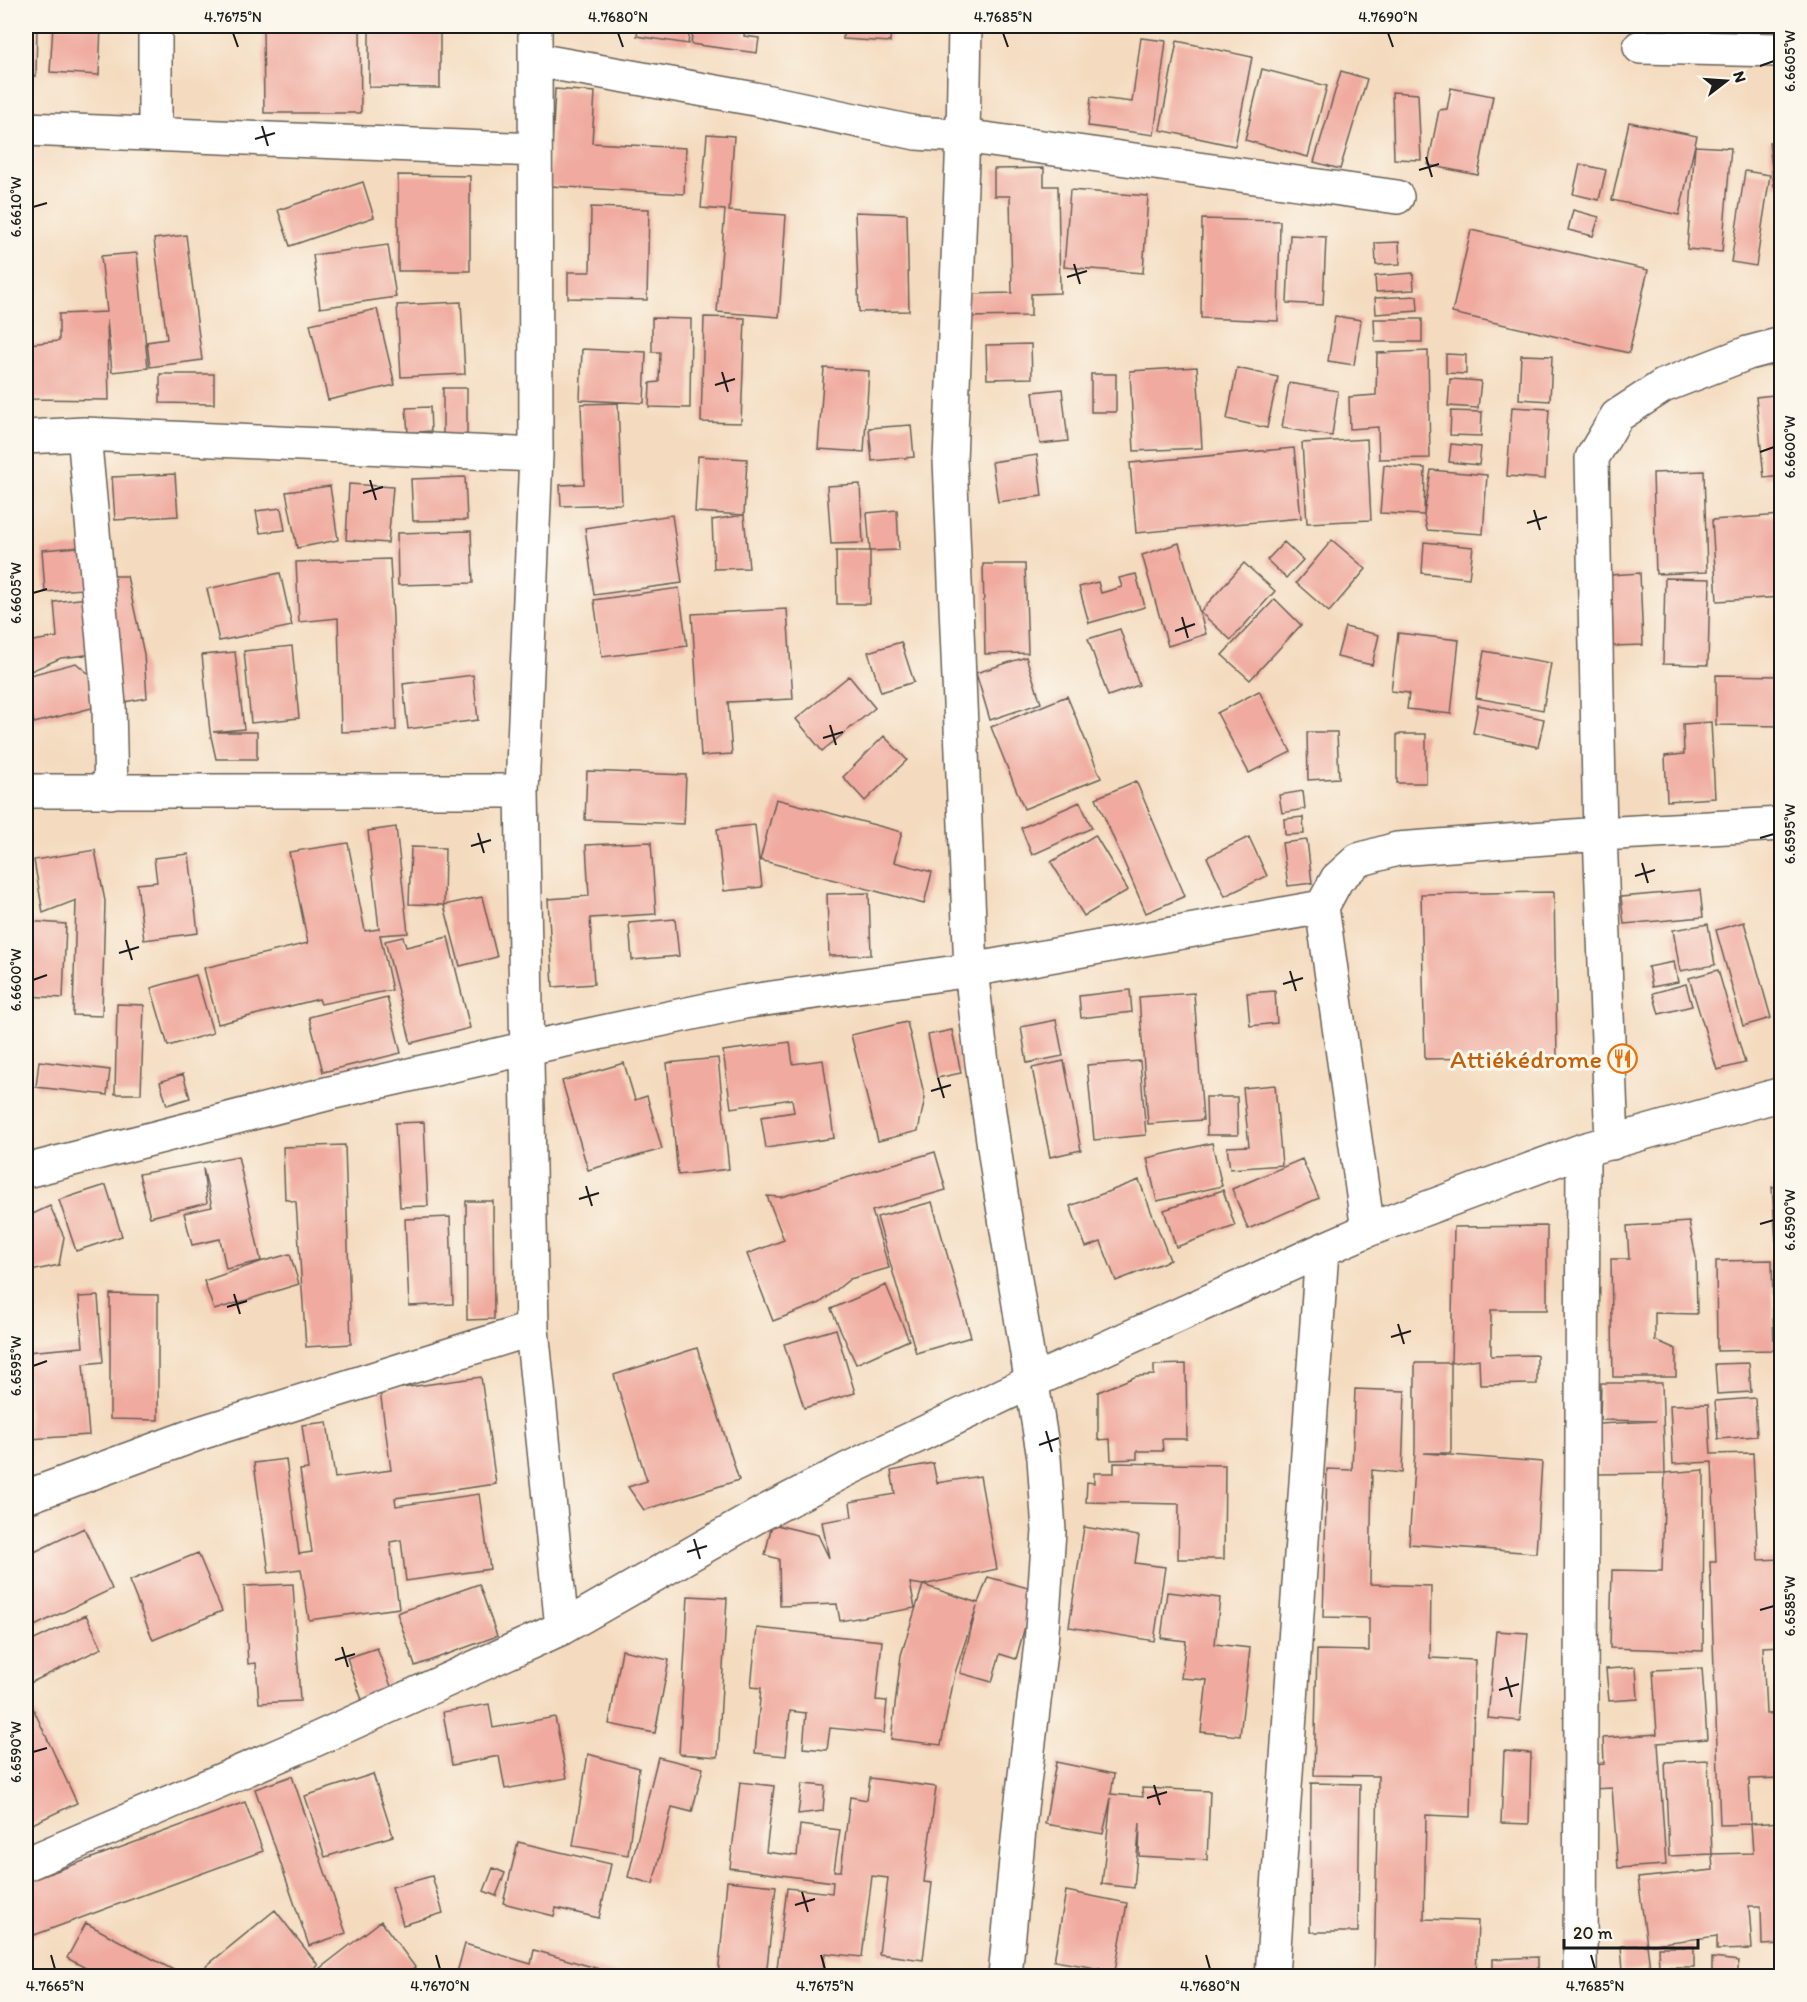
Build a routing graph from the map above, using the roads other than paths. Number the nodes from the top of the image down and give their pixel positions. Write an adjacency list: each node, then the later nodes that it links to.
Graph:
1 (155, 26): 8 (street)
2 (535, 26): 6 (street)
3 (965, 26): 9 (street)
4 (1640, 47): 5 (street)
5 (1782, 50)
6 (536, 60): 9 (street); 10 (street)
7 (26, 129): 8 (street)
8 (155, 134): 10 (street)
9 (963, 136): 11 (street); 22 (street)
10 (535, 150): 15 (street)
11 (1398, 197)
12 (1782, 344): 20 (street)
13 (84, 434): 14 (street); 15 (street); 18 (street)
14 (26, 437)
15 (536, 455): 17 (street)
16 (26, 790): 18 (street)
17 (522, 791): 18 (street); 23 (street)
18 (111, 792)
19 (1782, 824): 20 (street)
20 (1600, 834): 21 (street); 25 (street)
21 (1322, 907): 22 (street); 27 (street)
22 (971, 969): 23 (street); 30 (street)
23 (528, 1048): 26 (street); 29 (street)
24 (1782, 1094): 25 (street)
25 (1598, 1146): 27 (street); 36 (street)
26 (26, 1171)
27 (1368, 1230): 28 (street)
28 (1322, 1250): 30 (street); 35 (street)
29 (532, 1329): 31 (street); 32 (street)
30 (1031, 1382): 32 (street); 34 (street)
31 (26, 1497)
32 (562, 1628): 33 (street)
33 (26, 1864)
34 (1005, 1977)
35 (1272, 1977)
36 (1580, 1977)

